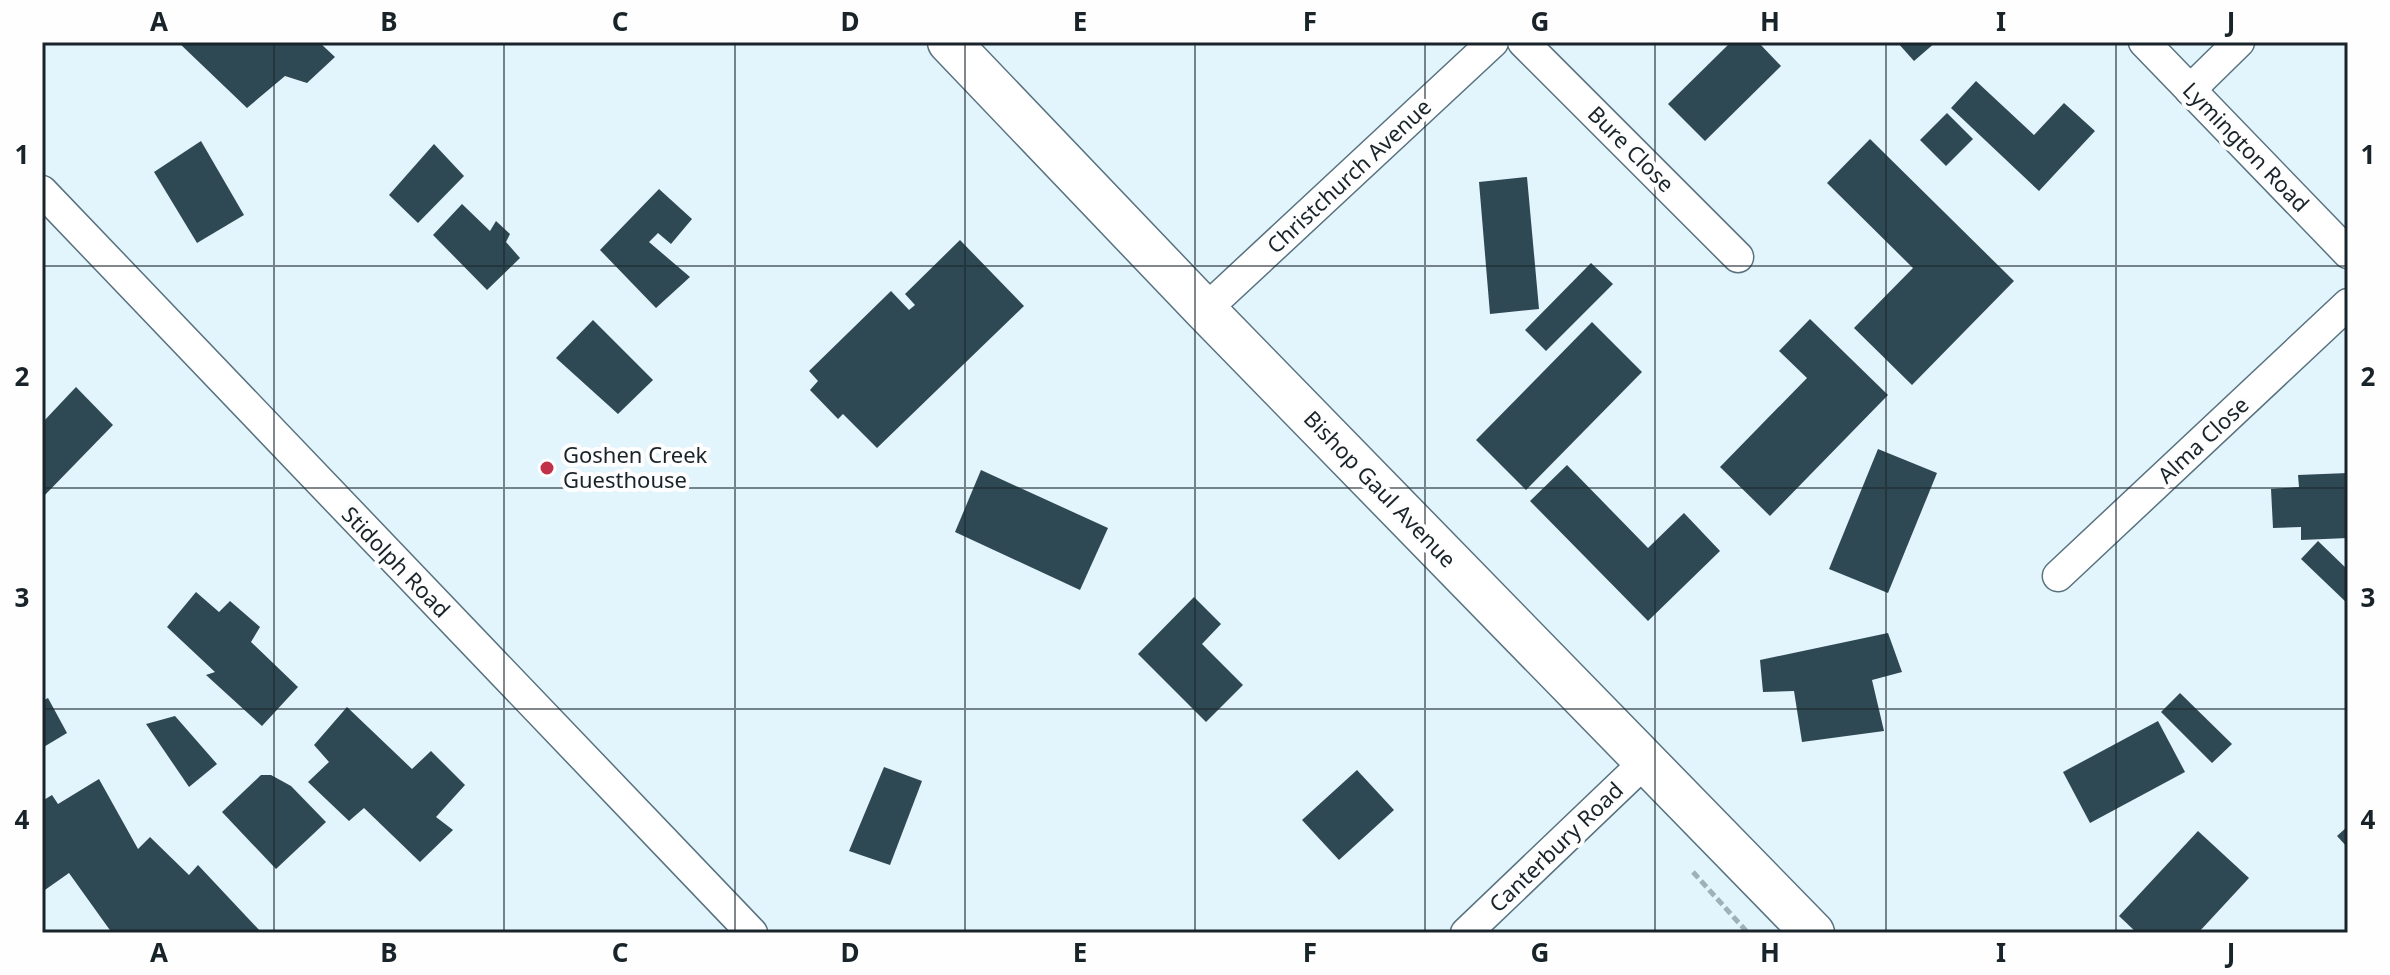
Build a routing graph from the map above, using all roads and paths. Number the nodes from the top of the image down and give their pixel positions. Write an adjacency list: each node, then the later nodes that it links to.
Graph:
1 (949, 42): 11 (main road, Bishop Gaul Avenue)
2 (1493, 42): 11 (street, Christchurch Avenue)
3 (1523, 42): 9 (street, Bure Close)
4 (2144, 42): 6 (street, Lymington Road)
5 (2239, 42): 6 (street)
6 (2190, 90): 8 (street, Lymington Road)
7 (42, 191): 14 (street, Stidolph Road)
8 (2348, 253)
9 (1738, 257)
10 (2348, 304): 12 (street, Alma Close)
11 (1205, 310): 13 (main road, Bishop Gaul Avenue)
12 (2058, 576)
13 (1646, 761): 15 (street, Canterbury Road); 16 (main road, Bishop Gaul Avenue)
14 (752, 933)
15 (1466, 933)
16 (1813, 933)

